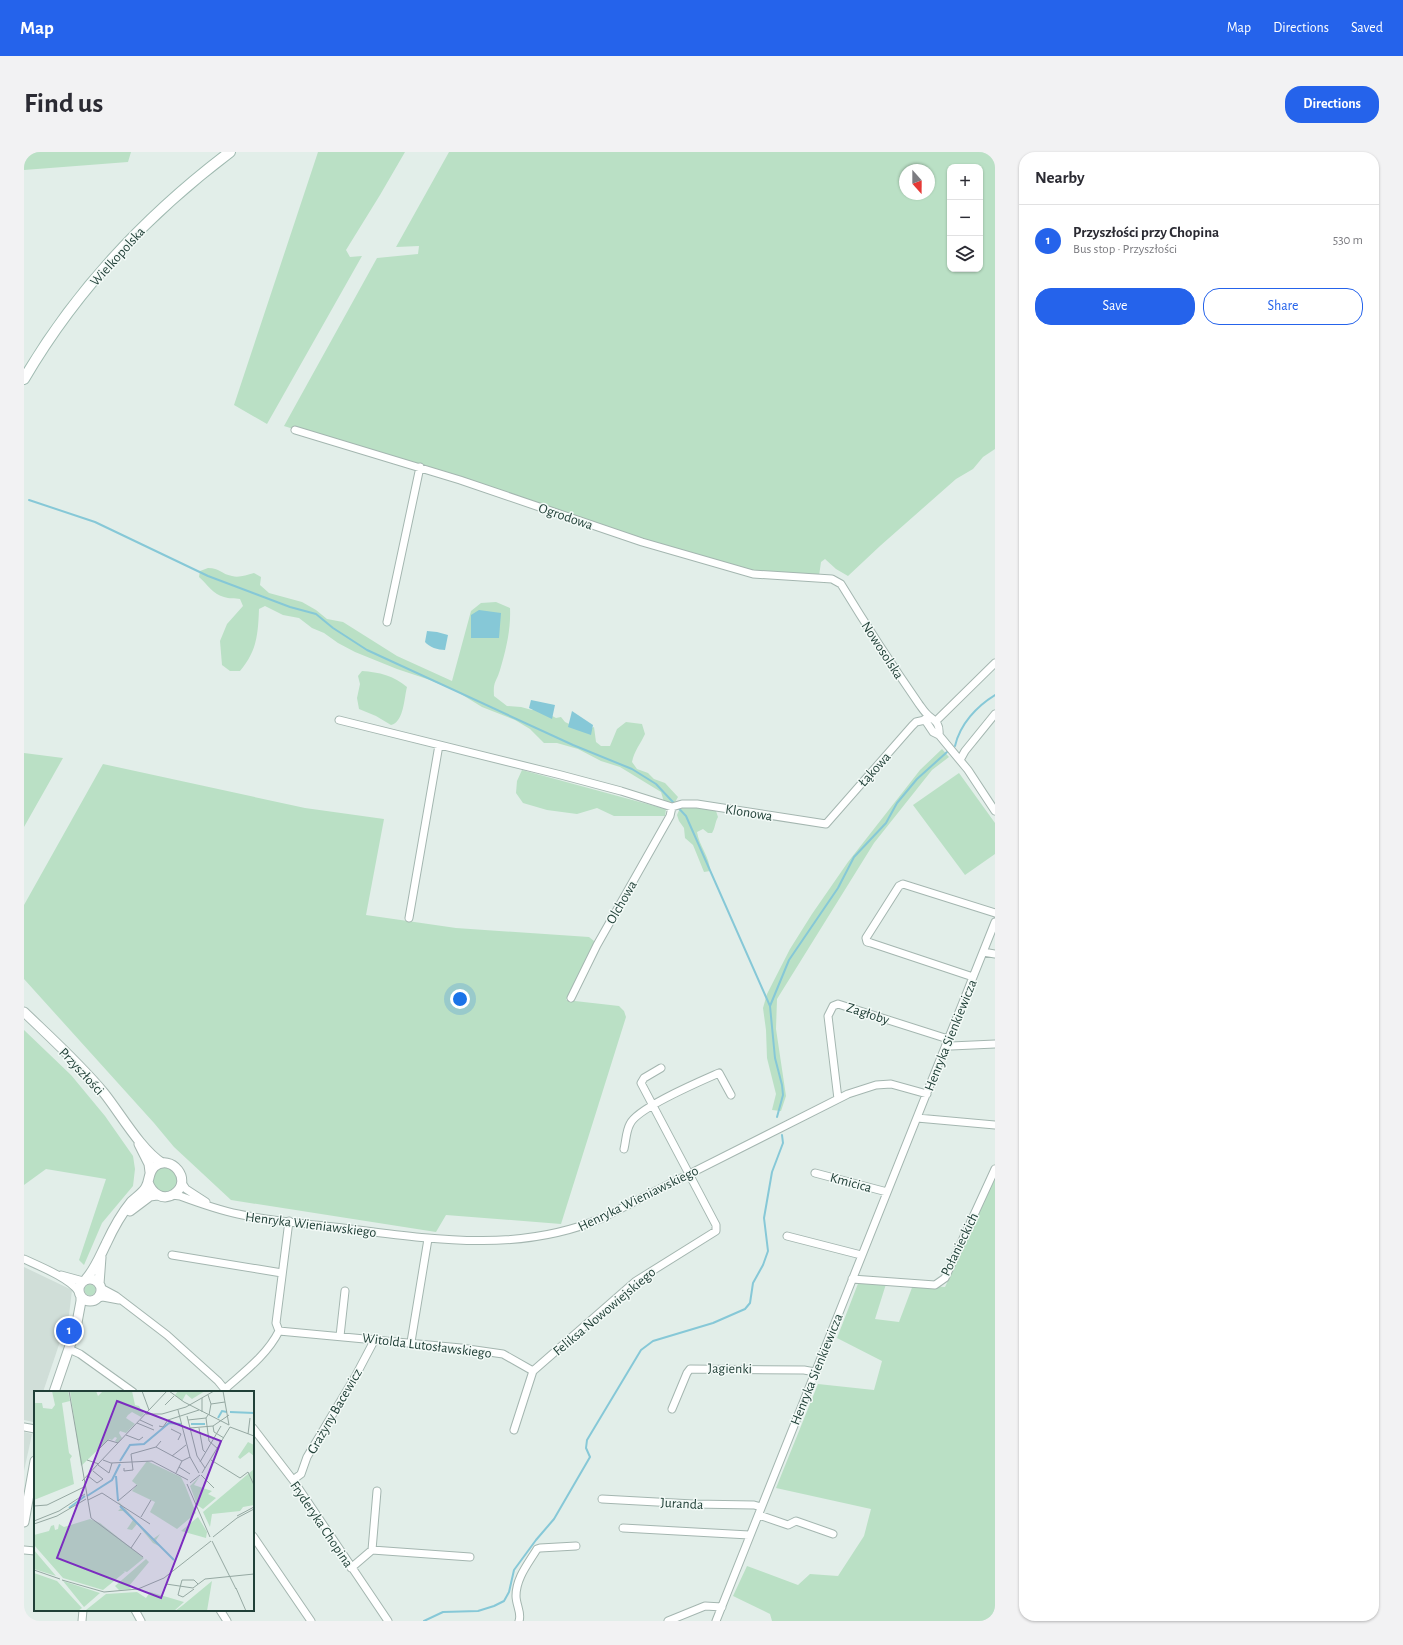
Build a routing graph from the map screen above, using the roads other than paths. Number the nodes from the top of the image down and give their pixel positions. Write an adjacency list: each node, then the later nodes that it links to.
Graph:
1 (230, 152): 2 (main road, Wielkopolska)
2 (24, 379)
3 (295, 430): 4 (street, Ogrodowa)
4 (420, 467): 5 (street, Ogrodowa); 6 (street)
5 (841, 584): 9 (street, Nowosolska)
6 (387, 622)
7 (995, 663): 11 (street)
8 (995, 714): 14 (street)
9 (927, 718): 11 (street, Nowosolska); 12 (street, Nowosolska); 17 (street, Łąkowa)
10 (339, 720): 13 (street)
11 (936, 721): 12 (street, Nowosolska)
12 (939, 735): 14 (street, Nowosolska)
13 (439, 745): 15 (street); 19 (street)
14 (960, 760): 16 (street, Nowosolska)
15 (672, 807): 17 (street, Klonowa); 24 (street, Olchowa)
16 (995, 811)
17 (826, 824)
18 (995, 913): 23 (street)
19 (408, 918)
20 (995, 922): 21 (street, Henryka Sienkiewicza)
21 (983, 952): 22 (street); 23 (street, Henryka Sienkiewicza)
22 (995, 954)
23 (973, 978): 26 (street, Henryka Sienkiewicza)
24 (571, 998)
25 (24, 1012): 35 (street, Przyszłości)
26 (947, 1042): 27 (street, Zagłoby); 29 (street, Henryka Sienkiewicza); 31 (street, Zagłoby)
27 (995, 1044)
28 (661, 1068): 32 (street)
29 (927, 1094): 31 (street, Henryka Wieniawskiego); 33 (street, Henryka Sienkiewicza)
30 (731, 1095): 32 (street)
31 (838, 1099): 40 (street, Henryka Wieniawskiego)
32 (653, 1105): 36 (street); 40 (street)
33 (917, 1118): 34 (street); 44 (street, Henryka Sienkiewicza)
34 (995, 1125)
35 (134, 1134): 37 (street, Przyszłości); 39 (street, Przyszłości)
36 (624, 1149)
37 (162, 1163): 39 (street); 43 (street)
38 (995, 1169): 58 (street, Połanieckich)
39 (150, 1172): 42 (street)
40 (689, 1173): 51 (street, Henryka Wieniawskiego); 71 (street, Feliksa Nowowiejskiego)
41 (815, 1173): 44 (street, Kmicica)
42 (148, 1182): 45 (street); 48 (street)
43 (182, 1183): 46 (street); 47 (street, Henryka Wieniawskiego)
44 (887, 1192): 54 (street, Henryka Sienkiewicza)
45 (157, 1195): 46 (street); 48 (street)
46 (172, 1195): 47 (street, Henryka Wieniawskiego)
47 (212, 1207): 49 (street, Henryka Wieniawskiego)
48 (122, 1216): 52 (street)
49 (289, 1221): 51 (street, Henryka Wieniawskiego); 57 (street)
50 (787, 1236): 54 (street)
51 (428, 1239): 69 (street)
52 (101, 1254): 59 (street); 60 (street)
53 (172, 1255): 57 (street)
54 (861, 1255): 58 (street, Henryka Sienkiewicza)
55 (24, 1259): 56 (street)
56 (55, 1273): 59 (street); 62 (street)
57 (282, 1273): 66 (street)
58 (852, 1279): 72 (street, Henryka Sienkiewicza)
59 (84, 1280): 60 (street); 62 (street)
60 (100, 1286): 63 (street); 64 (street)
61 (345, 1292): 67 (street)
62 (80, 1294): 63 (street); 65 (street)
63 (95, 1299): 64 (street); 65 (street)
64 (121, 1301): 75 (street)
65 (76, 1328): 70 (street)
66 (279, 1331): 67 (street, Witolda Lutosławskiego); 75 (street)
67 (340, 1336): 68 (street, Witolda Lutosławskiego)
68 (375, 1339): 69 (street, Witolda Lutosławskiego); 82 (street, Grażyny Bacewicz)
69 (411, 1342): 71 (street, Witolda Lutosławskiego)
70 (69, 1349): 73 (street); 74 (street)
71 (533, 1371): 80 (street)
72 (815, 1372): 76 (street, Jagienki); 85 (street, Henryka Sienkiewicza)
73 (125, 1389)
74 (54, 1391)
75 (226, 1391)
76 (672, 1409)
77 (24, 1427): 78 (street)
78 (34, 1429)
79 (254, 1429): 82 (street, Fryderyka Chopina)
80 (514, 1430)
81 (34, 1467): 87 (street)
82 (293, 1480): 97 (street, Fryderyka Chopina)
83 (377, 1492): 94 (street)
84 (602, 1499): 85 (street, Juranda)
85 (761, 1507): 86 (street, Henryka Sienkiewicza)
86 (759, 1515): 89 (street); 90 (street, Henryka Sienkiewicza)
87 (24, 1522)
88 (623, 1528): 90 (street)
89 (833, 1534)
90 (750, 1535): 98 (street, Henryka Sienkiewicza)
91 (254, 1537): 105 (street)
92 (576, 1546): 107 (street)
93 (24, 1550): 95 (street)
94 (372, 1550): 96 (street); 97 (street)
95 (34, 1552)
96 (470, 1557)
97 (351, 1568): 106 (street, Fryderyka Chopina)
98 (722, 1607): 108 (street); 109 (street, Henryka Sienkiewicza)
99 (83, 1611): 102 (street)
100 (136, 1611): 103 (street)
101 (221, 1611): 104 (street)
102 (82, 1621)
103 (141, 1621)
104 (227, 1621)
105 (311, 1621)
106 (388, 1621)
107 (519, 1621)
108 (668, 1621)
109 (716, 1621)

